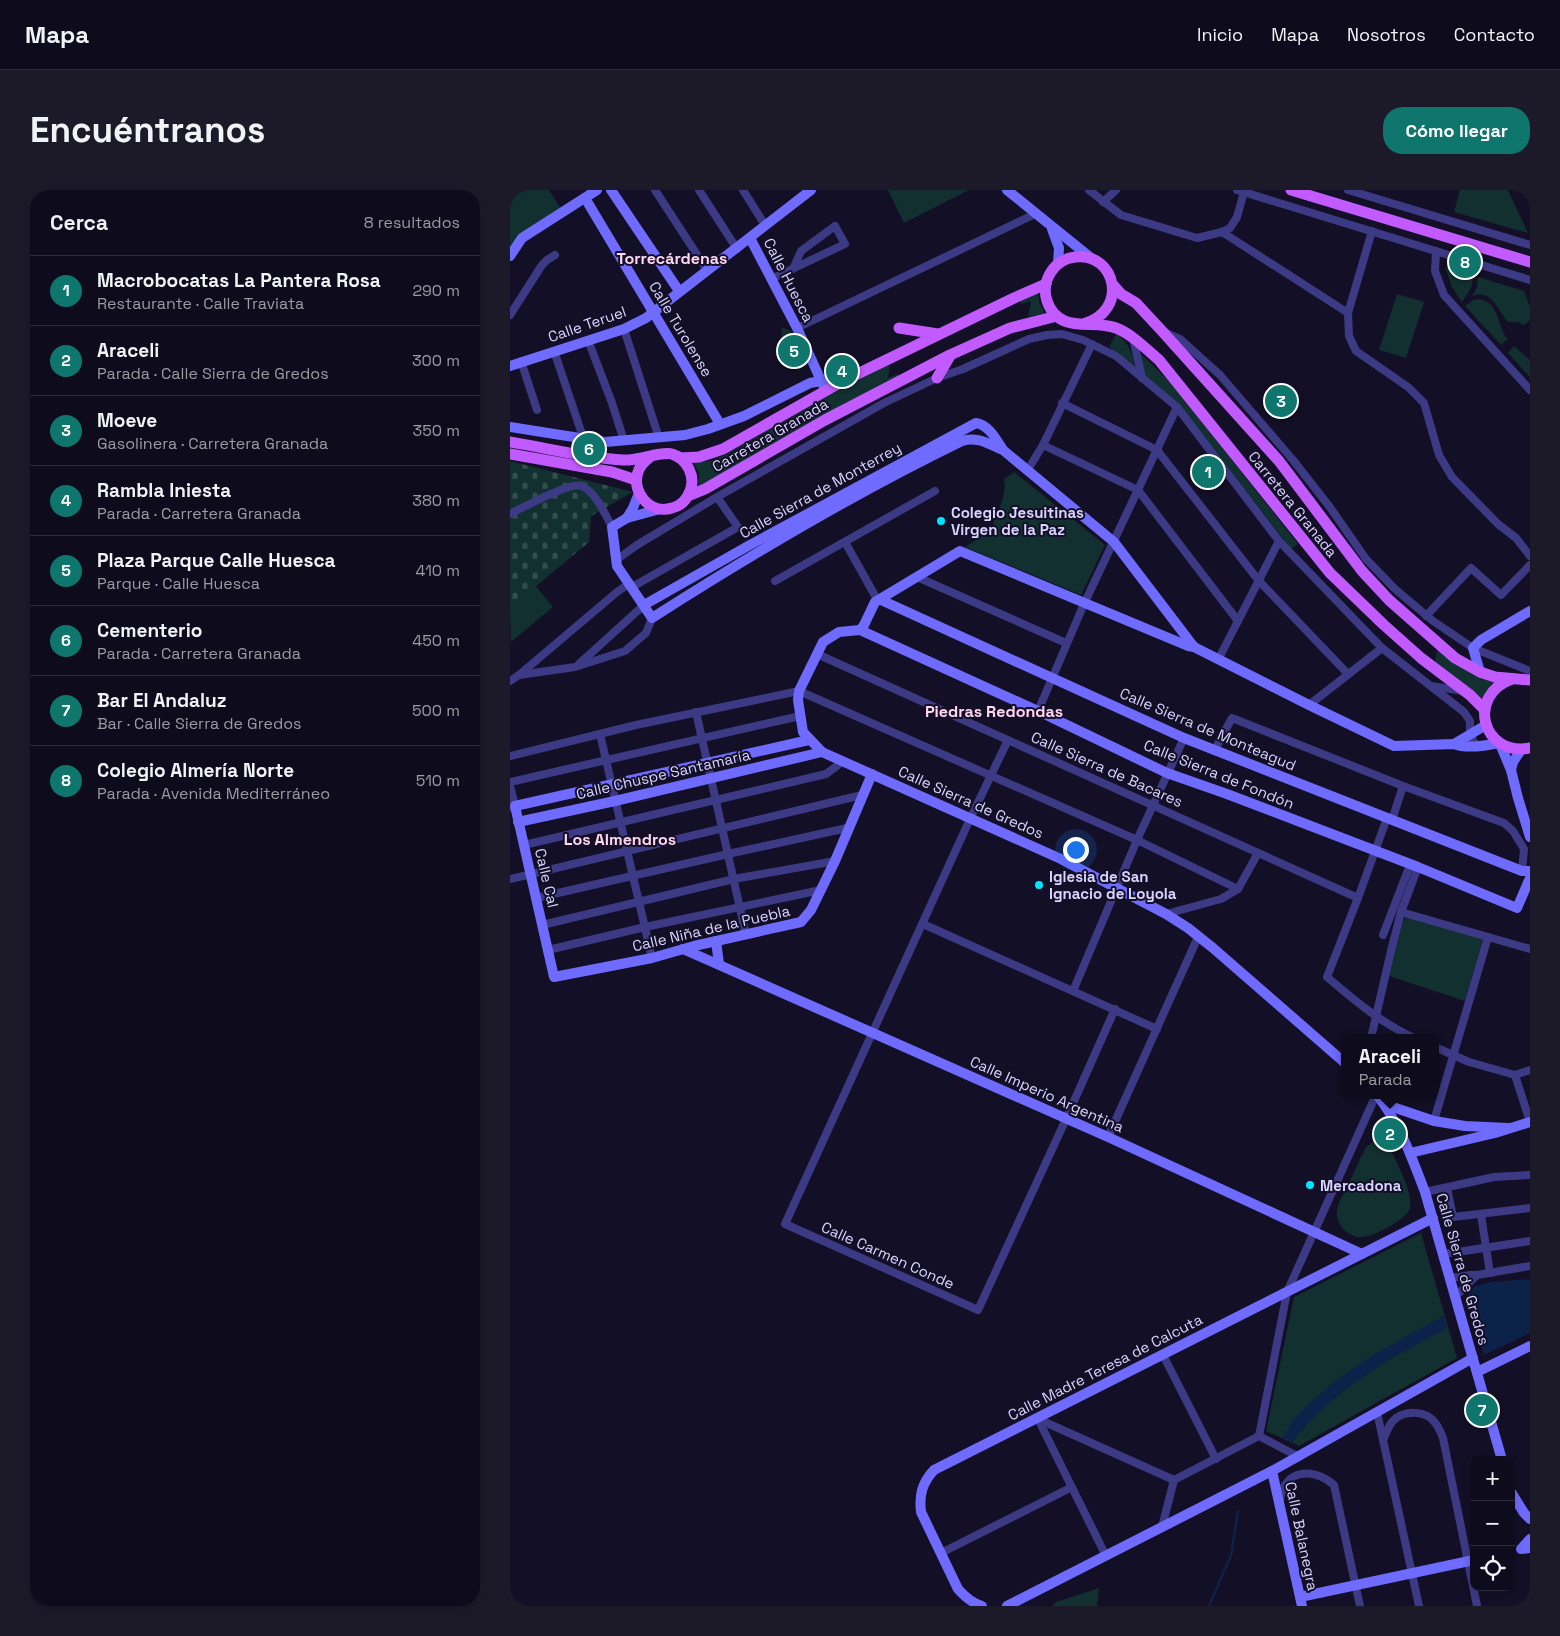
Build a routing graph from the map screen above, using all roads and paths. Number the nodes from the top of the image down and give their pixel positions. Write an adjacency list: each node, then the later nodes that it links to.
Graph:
1 (611, 190): 36 (street)
2 (655, 190): 31 (street)
3 (699, 190): 23 (street)
4 (742, 190): 17 (street)
5 (811, 190): 17 (street, Calle Teruel)
6 (1007, 190): 16 (street)
7 (1089, 190): 15 (street)
8 (1116, 190): 15 (street)
9 (1291, 190): 28 (main road)
10 (1348, 190): 14 (street)
11 (1381, 190): 14 (street)
12 (1241, 191): 19 (street); 20 (street)
13 (589, 193): 26 (street); 37 (street, Calle Turolense)
14 (1377, 198): 22 (street)
15 (1103, 202): 20 (street)
16 (1035, 214): 18 (street); 42 (street)
17 (765, 225): 21 (street, Calle Teruel)
18 (1052, 228): 27 (street); 29 (street)
19 (1372, 231): 24 (street); 38 (street)
20 (1222, 232): 38 (street)
21 (750, 238): 23 (street, Calle Teruel); 32 (street, Calle Huesca)
22 (1530, 246)
23 (737, 249): 31 (street, Calle Teruel)
24 (1436, 251): 33 (street); 57 (street)
25 (555, 255): 39 (street)
26 (510, 256)
27 (1091, 258): 29 (main road); 35 (main road, Carretera Granada)
28 (1530, 262)
29 (1058, 264): 34 (main road)
30 (793, 269): 30 (street); 32 (street)
31 (707, 270): 36 (street, Calle Teruel)
32 (771, 279): 42 (street, Calle Huesca)
33 (1530, 280)
34 (1046, 284): 40 (main road); 46 (main road, Carretera Granada)
35 (1113, 285): 41 (main road); 45 (main road, Carretera Granada)
36 (679, 291): 37 (street, Calle Teruel)
37 (653, 312): 44 (street, Calle Teruel); 61 (street, Calle Turolense)
38 (1348, 313): 89 (street)
39 (510, 315)
40 (1057, 316): 41 (main road, Carretera Granada); 51 (main road, Carretera Granada)
41 (1083, 324): 47 (main road, Carretera Granada)
42 (796, 328): 56 (street, Calle Huesca)
43 (899, 328): 46 (main road)
44 (624, 329): 48 (street, Calle Teruel); 63 (street)
45 (1162, 331): 73 (street, Carretera Granada); 77 (main road, Carretera Granada)
46 (938, 334): 56 (main road, Carretera Granada)
47 (1133, 338): 55 (street); 121 (main road, Carretera Granada)
48 (588, 340): 50 (street, Calle Teruel); 65 (street)
49 (1092, 344): 54 (street); 55 (street); 58 (street)
50 (554, 351): 52 (street, Calle Teruel); 64 (street)
51 (950, 355): 54 (main road); 80 (main road, Carretera Granada)
52 (522, 361): 53 (street, Calle Teruel); 60 (street)
53 (510, 366)
54 (937, 378): 81 (street)
55 (1142, 378): 59 (street)
56 (824, 386): 61 (street, Carretera Granada); 72 (main road, Carretera Granada)
57 (1530, 390)
58 (1062, 404): 67 (street); 69 (street)
59 (1177, 407): 69 (street); 86 (street)
60 (537, 410)
61 (720, 424): 63 (street, Carretera Granada)
62 (510, 427): 64 (street, Carretera Granada)
63 (659, 438): 65 (street, Carretera Granada)
64 (584, 440): 65 (street, Carretera Granada)
65 (624, 441)
66 (510, 442): 71 (main road, Carretera Granada)
67 (1042, 445): 74 (street); 76 (street)
68 (1003, 450): 74 (street); 98 (street, Calle Sierra de Monterrey); 101 (street)
69 (1157, 450): 76 (street); 94 (street)
70 (510, 454): 75 (main road)
71 (650, 457): 72 (main road, Carretera Granada); 75 (main road)
72 (681, 458): 80 (main road, Carretera Granada)
73 (1298, 467): 77 (street); 100 (street, Carretera Granada)
74 (1028, 471): 88 (street)
75 (636, 480): 79 (main road)
76 (1138, 490): 88 (street); 102 (street)
77 (1300, 490): 112 (main road, Carretera Granada)
78 (935, 491): 87 (street)
79 (639, 493): 82 (main road); 84 (street)
80 (688, 496): 82 (main road, Carretera Granada)
81 (717, 497): 90 (street); 95 (street)
82 (660, 509): 84 (street)
83 (510, 514): 85 (street)
84 (627, 518): 85 (street)
85 (612, 526): 90 (street)
86 (1279, 541): 94 (street); 106 (street)
87 (845, 542): 93 (street); 96 (street)
88 (1114, 542): 97 (street); 105 (street)
89 (1530, 556)
90 (616, 560): 95 (street)
91 (1530, 565): 100 (street)
92 (917, 577): 96 (street); 97 (street); 104 (street)
93 (775, 581)
94 (1259, 582): 102 (street); 113 (street)
95 (631, 585): 98 (street); 114 (street)
96 (879, 600): 103 (street); 115 (street, Calle Sierra de Monteagud)
97 (1084, 604): 104 (street); 105 (street)
98 (644, 605): 101 (street); 110 (street)
99 (1530, 611): 107 (street)
100 (1426, 616): 107 (street, Carretera Granada)
101 (652, 618): 110 (street)
102 (1238, 621): 109 (street)
103 (860, 630): 108 (street); 124 (street, Calle Sierra de Fondón)
104 (1066, 643): 115 (street)
105 (1194, 647): 109 (street)
106 (1382, 648): 113 (street); 119 (street)
107 (1473, 648): 111 (street, Carretera Granada); 112 (street)
108 (817, 654): 120 (street); 133 (street, Calle Sierra de Bacares)
109 (1219, 658): 122 (street)
110 (575, 667): 114 (street)
111 (1530, 671)
112 (1480, 672): 116 (main road, Carretera Granada)
113 (1348, 674): 122 (street)
114 (519, 675): 118 (street)
115 (1051, 678): 124 (street); 130 (street, Calle Sierra de Monteagud)
116 (1514, 678): 117 (main road, Carretera Granada); 123 (main road)
117 (1530, 680)
118 (510, 681)
119 (1429, 685): 121 (street); 129 (street)
120 (799, 691): 125 (street); 126 (street); 147 (street)
121 (1466, 692): 123 (main road, Carretera Granada)
122 (1309, 705): 135 (street)
123 (1485, 710): 127 (main road)
124 (1038, 711): 145 (street, Calle Sierra de Fondón)
125 (696, 712): 128 (street); 131 (street)
126 (800, 716): 131 (street); 132 (street)
127 (1486, 725): 129 (street); 134 (main road)
128 (600, 734): 140 (street); 141 (street)
129 (1470, 734): 135 (street); 136 (street)
130 (1184, 738): 138 (street, Calle Sierra de Monteagud); 145 (street)
131 (702, 739): 141 (street); 143 (street)
132 (809, 740): 139 (street); 143 (street, Calle Chuspe Santamaría)
133 (1008, 740): 147 (street); 155 (street, Calle Sierra de Bacares)
134 (1500, 743): 136 (street); 137 (main road); 144 (street)
135 (1454, 744): 136 (street)
136 (1476, 746)
137 (1526, 749): 144 (street)
138 (1214, 751): 151 (street); 158 (street, Calle Sierra de Monteagud)
139 (822, 752): 142 (street, Calle Sierra de Gredos); 148 (street, Calle Chuspe Santamaría)
140 (510, 756)
141 (606, 759): 149 (street); 150 (street)
142 (840, 759): 146 (street, Calle Sierra de Gredos); 154 (street)
143 (707, 763): 148 (street); 149 (street, Calle Chuspe Santamaría)
144 (1511, 770): 163 (street)
145 (1167, 773): 155 (street); 167 (street, Calle Sierra de Fondón)
146 (872, 774): 152 (street, Calle Niña de la Puebla); 157 (street, Calle Sierra de Gredos)
147 (992, 776): 157 (street); 164 (street)
148 (711, 778): 153 (street, Calle Chuspe Santamaría); 154 (street)
149 (611, 783): 153 (street); 156 (street, Calle Chuspe Santamaría)
150 (510, 784): 156 (street, Calle Cal)
151 (1403, 786): 158 (street); 172 (street)
152 (862, 795): 161 (street); 162 (street, Calle Niña de la Puebla)
153 (615, 801): 159 (street, Calle Chuspe Santamaría); 160 (street)
154 (716, 801): 160 (street); 161 (street)
155 (1153, 804): 164 (street); 168 (street, Calle Sierra de Bacares)
156 (512, 806): 159 (street, Calle Cal)
157 (970, 819): 178 (street, Calle Sierra de Gredos); 187 (street)
158 (1390, 819): 167 (street); 172 (street, Calle Sierra de Monteagud)
159 (514, 823): 165 (street, Calle Cal)
160 (620, 823): 165 (street); 166 (street)
161 (722, 828): 166 (street); 169 (street)
162 (847, 828): 169 (street); 170 (street, Calle Niña de la Puebla)
163 (1530, 837)
164 (1137, 840): 178 (street); 179 (street)
165 (524, 845): 173 (street, Calle Cal)
166 (627, 850): 173 (street); 174 (street)
167 (1374, 852): 171 (street, Calle Sierra de Fondón); 182 (street)
168 (1258, 853): 179 (street); 182 (street, Calle Sierra de Bacares)
169 (728, 854): 174 (street); 177 (street)
170 (834, 861): 177 (street); 180 (street, Calle Niña de la Puebla)
171 (1414, 866): 175 (street, Calle Sierra de Fondón); 185 (street); 191 (street)
172 (1526, 871)
173 (530, 873): 176 (street); 181 (street, Calle Cal)
174 (633, 876): 181 (street); 183 (street)
175 (1530, 878)
176 (510, 879)
177 (734, 879): 183 (street); 184 (street)
178 (1118, 887): 186 (street, Calle Sierra de Gredos); 201 (street)
179 (1238, 889): 186 (street)
180 (820, 890): 184 (street); 190 (street, Calle Niña de la Puebla)
181 (536, 898): 188 (street, Calle Cal)
182 (1358, 898): 203 (street)
183 (639, 900): 188 (street); 189 (street)
184 (740, 907): 189 (street); 190 (street)
185 (1401, 912): 193 (street); 203 (street)
186 (1166, 914): 192 (street, Calle Sierra de Gredos)
187 (923, 924): 201 (street); 205 (street)
188 (542, 925): 197 (street, Calle Cal)
189 (645, 927): 197 (street); 198 (street)
190 (746, 935): 194 (street, Calle Niña de la Puebla)
191 (1383, 935)
192 (1198, 937): 204 (street); 210 (street, Calle Sierra de Gredos)
193 (1488, 937): 196 (street); 209 (street)
194 (716, 941): 195 (street, Calle Niña de la Puebla); 199 (street)
195 (683, 949): 198 (street, Calle Niña de la Puebla); 199 (street, Calle Imperio Argentina)
196 (1530, 949)
197 (548, 950): 200 (street, Calle Cal)
198 (652, 958): 200 (street, Calle Niña de la Puebla)
199 (719, 964): 205 (street, Calle Imperio Argentina)
200 (554, 977)
201 (1073, 991): 202 (street)
202 (1114, 1008): 204 (street); 216 (street)
203 (1376, 1017): 206 (street); 207 (street)
204 (1158, 1028): 220 (street)
205 (874, 1034): 216 (street, Calle Imperio Argentina); 216 (street, Calle Carmen Conde)
206 (1372, 1034)
207 (1407, 1034)
208 (1439, 1049): 209 (street)
209 (1454, 1056): 212 (street); 217 (street)
210 (1341, 1060)
211 (1530, 1070): 212 (street)
212 (1515, 1074): 218 (street)
213 (1375, 1099): 228 (street)
214 (1380, 1099): 215 (street, Calle Sierra de Gredos)
215 (1384, 1104): 217 (street); 221 (street, Calle Sierra de Gredos)
216 (1066, 1119): 220 (street, Calle Imperio Argentina)
217 (1434, 1121): 219 (street)
218 (1530, 1122): 219 (street)
219 (1508, 1128): 221 (street)
220 (1108, 1137): 228 (street, Calle Imperio Argentina)
221 (1410, 1153): 224 (street, Calle Sierra de Gredos)
222 (1530, 1175): 223 (street)
223 (1447, 1188): 224 (street); 226 (street)
224 (1425, 1192): 227 (street, Calle Sierra de Gredos)
225 (1530, 1208): 226 (street)
226 (1481, 1215): 230 (street)
227 (1433, 1218): 231 (street, Calle Madre Teresa de Calcuta); 232 (street, Calle Sierra de Gredos)
228 (1313, 1232): 231 (street, Calle Imperio Argentina); 237 (street)
229 (1530, 1241): 230 (street)
230 (1487, 1248): 232 (street); 234 (street)
231 (1362, 1254): 237 (street, Calle Madre Teresa de Calcuta)
232 (1444, 1254): 236 (street, Calle Sierra de Gredos)
233 (1530, 1266): 234 (street)
234 (1490, 1273): 235 (street)
235 (1478, 1276): 236 (street); 238 (street)
236 (1450, 1278): 238 (street, Calle Sierra de Gredos)
237 (1286, 1292): 240 (street, Calle Madre Teresa de Calcuta); 245 (street)
238 (1456, 1296): 241 (street, Calle Sierra de Gredos)
239 (1530, 1346): 242 (street)
240 (1163, 1355): 244 (street, Calle Madre Teresa de Calcuta); 249 (street)
241 (1473, 1358): 242 (street, Calle Sierra de Gredos); 243 (street)
242 (1477, 1372): 247 (street, Calle Sierra de Gredos)
243 (1377, 1412): 246 (street); 248 (street)
244 (1038, 1419): 251 (street); 252 (street); 259 (street, Calle Madre Teresa de Calcuta)
245 (1259, 1436): 248 (street); 249 (street)
246 (1383, 1440): 261 (street); 262 (street)
247 (1501, 1456)
248 (1299, 1457): 250 (street)
249 (1216, 1459): 251 (street)
250 (1272, 1472): 254 (street, Calle Balanegra); 256 (street)
251 (1174, 1480): 256 (street)
252 (1072, 1487): 259 (street); 260 (street)
253 (1515, 1498): 255 (street)
254 (1280, 1504): 263 (street); 265 (street, Calle Balanegra)
255 (1530, 1519)
256 (1162, 1527): 260 (street)
257 (1530, 1539): 258 (street)
258 (1521, 1550)
259 (941, 1553): 266 (street, Calle Madre Teresa de Calcuta)
260 (1106, 1556): 267 (street)
261 (1470, 1561): 262 (street)
262 (1412, 1573): 263 (street); 269 (street)
263 (1355, 1585): 265 (street); 268 (street)
264 (1475, 1591): 270 (street)
265 (1301, 1602)
266 (982, 1606)
267 (1007, 1606)
268 (1360, 1606)
269 (1419, 1606)
270 (1477, 1606)

